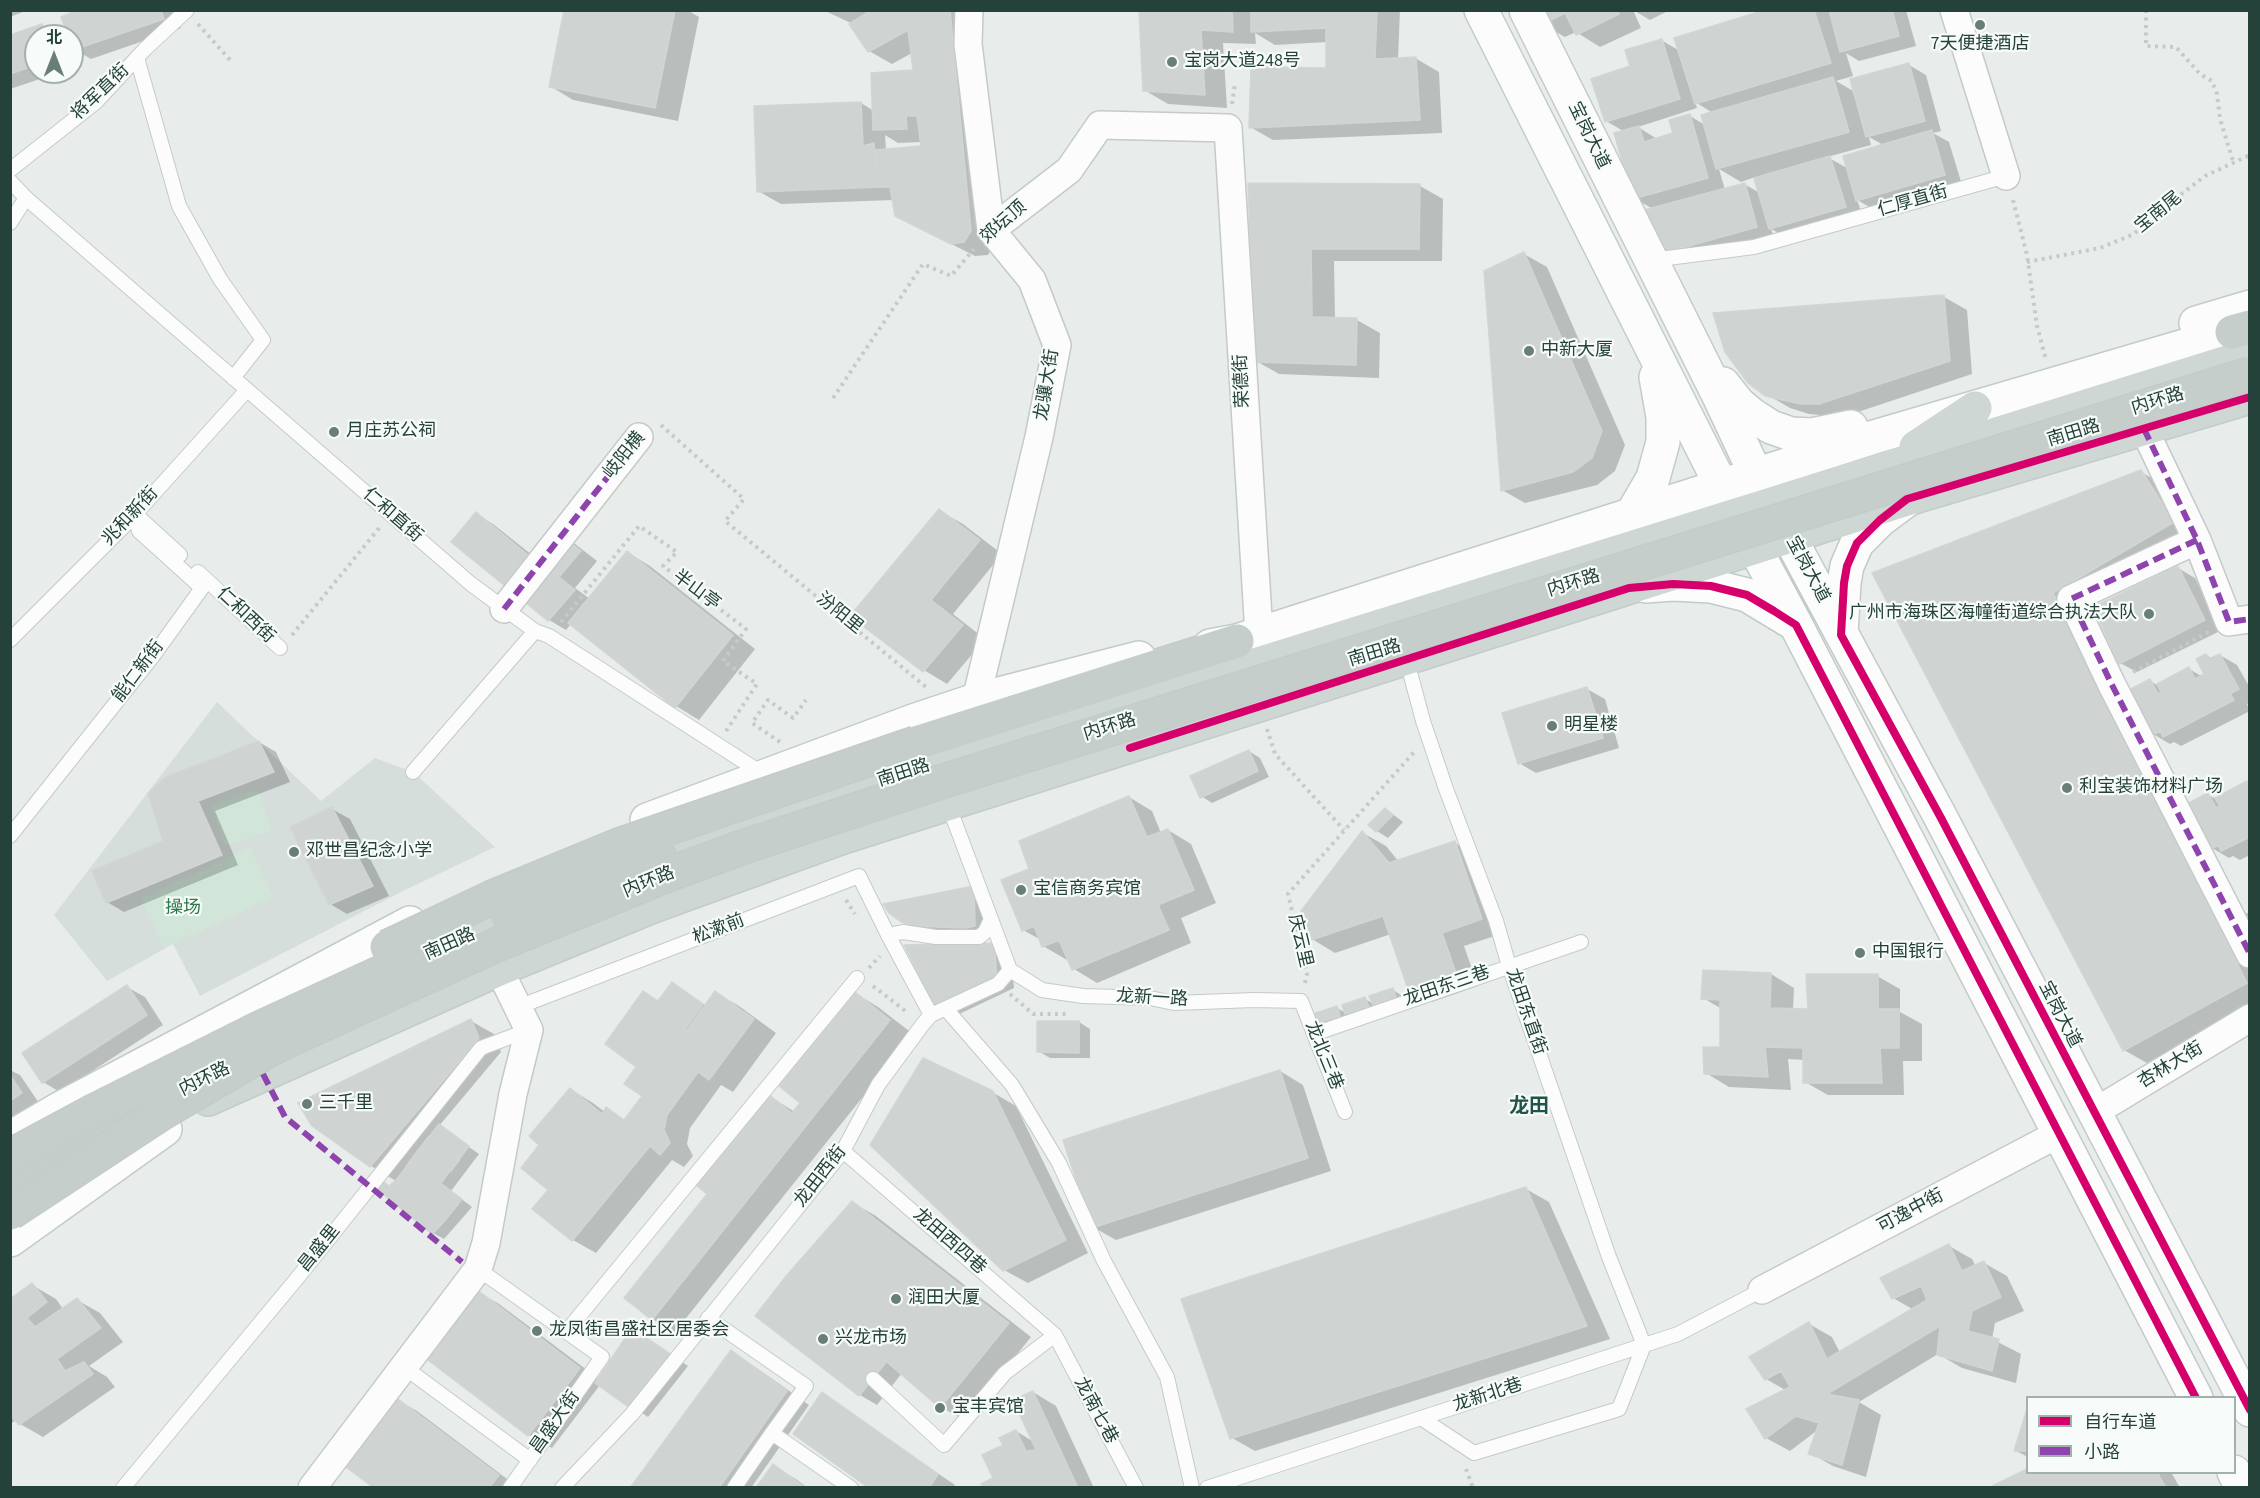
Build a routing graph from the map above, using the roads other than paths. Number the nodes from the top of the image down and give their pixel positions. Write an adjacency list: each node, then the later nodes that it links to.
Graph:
1 (969, 10): 13 (street)
2 (1481, 10): 15 (main road, 宝岗大道)
3 (1526, 10): 14 (main road, 宝岗大道)
4 (1954, 10): 9 (street)
5 (187, 11): 6 (lane, 将军直街)
6 (137, 58): 8 (lane, 将军直街); 19 (lane)
7 (1228, 128): 13 (street, 郊坛顶); 45 (street, 荣德街)
8 (10, 170)
9 (2006, 176): 14 (lane, 仁厚直街)
10 (10, 181): 11 (lane, 仁和直街)
11 (26, 198): 12 (lane); 19 (lane, 仁和直街)
12 (10, 224)
13 (991, 230): 49 (street, 龙骧大街)
14 (1650, 261): 17 (main road, 宝岗大道)
15 (1644, 335): 29 (main road, 宝岗大道); 31 (main road)
16 (2246, 335): 22 (main road); 23 (main road); 26 (main road, 南田路); 69 (highway, 内环路, bridge)
17 (1692, 342): 23 (main road); 27 (main road, 宝岗大道)
18 (2250, 374): 67 (highway, 内环路, bridge)
19 (233, 378): 20 (lane, 仁和直街)
20 (247, 390): 30 (lane, 兆和新街); 37 (lane, 仁和直街)
21 (2250, 397): 24 (main road, 南田路)
22 (1975, 408): 23 (main road); 26 (main road); 27 (main road)
23 (1869, 421)
24 (2144, 429): 28 (main road, 南田路); 33 (street)
25 (639, 437): 37 (street, 岐阳横)
26 (1885, 467): 27 (main road, 南田路)
27 (1763, 489): 29 (main road, 南田路); 32 (main road, 宝岗大道)
28 (1907, 499): 32 (main road, 南田路); 43 (main road)
29 (1729, 500): 31 (main road); 34 (main road, 宝岗大道); 35 (main road, 南田路)
30 (135, 514): 46 (lane, 兆和新街); 47 (lane, 仁和西街); 53 (lane, 能仁新街)
31 (1631, 516): 35 (main road)
32 (1790, 537): 34 (main road, 南田路); 43 (main road, 宝岗大道)
33 (2197, 540): 40 (street); 57 (street)
34 (1754, 548): 36 (main road, 南田路); 41 (main road, 宝岗大道)
35 (1523, 565): 38 (main road, 南田路); 39 (main road)
36 (1629, 588): 41 (main road); 52 (main road, 南田路)
37 (504, 609): 42 (lane, 仁和直街)
38 (1416, 614): 39 (main road); 44 (main road, 南田路)
39 (1316, 616): 45 (main road)
40 (2239, 620)
41 (1796, 625): 74 (main road, 宝岗大道)
42 (535, 631): 50 (lane); 51 (lane, 仁和直街)
43 (1841, 634): 72 (main road, 宝岗大道)
44 (1342, 637): 45 (main road); 67 (main road, 南田路)
45 (1248, 638): 49 (main road); 69 (highway, bridge)
46 (10, 640)
47 (280, 648)
48 (1411, 676): 59 (lane, 龙田东直街)
49 (964, 704): 51 (main road)
50 (413, 772)
51 (764, 775): 67 (main road)
52 (948, 804): 54 (lane); 60 (main road, 南田路)
53 (10, 836)
54 (991, 919): 55 (lane); 58 (lane)
55 (888, 935): 64 (lane, 松漱前); 66 (lane, 松漱前)
56 (1581, 942): 59 (lane, 龙田东三巷)
57 (2250, 954)
58 (1008, 963): 62 (lane, 龙新一路); 63 (lane)
59 (1509, 966): 68 (lane, 龙田东三巷); 87 (lane, 龙田东直街)
60 (499, 969): 66 (street); 70 (main road, 南田路)
61 (865, 977): 85 (lane)
62 (1300, 1001): 68 (lane, 龙北三巷)
63 (946, 1009): 64 (lane); 103 (lane)
64 (931, 1015): 76 (lane, 龙田西街)
65 (2250, 1018): 72 (street, 杏林大街)
66 (523, 1019): 82 (street); 98 (lane, 昌盛里)
67 (269, 1025): 69 (main road, 南田路); 73 (main road); 78 (highway, 内环路, bridge); 80 (highway, bridge)
68 (1314, 1034): 71 (lane, 龙北三巷)
69 (133, 1094): 73 (main road, 南田路); 75 (highway, 内环路, bridge)
70 (204, 1101): 79 (main road, 南田路); 81 (main road)
71 (1345, 1112)
72 (2093, 1113): 91 (main road, 宝岗大道)
73 (69, 1117): 75 (main road); 77 (main road, 南田路)
74 (2060, 1133): 83 (street, 可逸中街); 90 (main road, 宝岗大道)
75 (14, 1142)
76 (843, 1151): 84 (lane, 龙田西街); 86 (lane, 龙田西四巷)
77 (10, 1163)
78 (10, 1185)
79 (10, 1197)
80 (10, 1213)
81 (10, 1240)
82 (478, 1269): 85 (lane); 88 (street)
83 (1762, 1290): 87 (lane, 龙新北巷)
84 (708, 1318): 93 (lane); 100 (lane, 龙田西街)
85 (566, 1332): 94 (lane, 昌盛大街)
86 (1055, 1335): 89 (lane); 102 (lane, 龙南七巷)
87 (1644, 1345): 92 (lane, 龙新北巷); 92 (lane)
88 (404, 1367): 94 (lane); 96 (street)
89 (873, 1379)
90 (2195, 1396)
91 (2250, 1410)
92 (1420, 1418): 104 (lane, 龙新北巷)
93 (771, 1433): 97 (lane); 101 (lane)
94 (530, 1460): 99 (lane, 昌盛大街)
95 (2235, 1474): 105 (main road)
96 (322, 1484)
97 (848, 1487)
98 (123, 1488)
99 (510, 1488)
100 (562, 1488)
101 (734, 1488)
102 (1136, 1488)
103 (1192, 1488)
104 (1207, 1488)
105 (2242, 1488)

